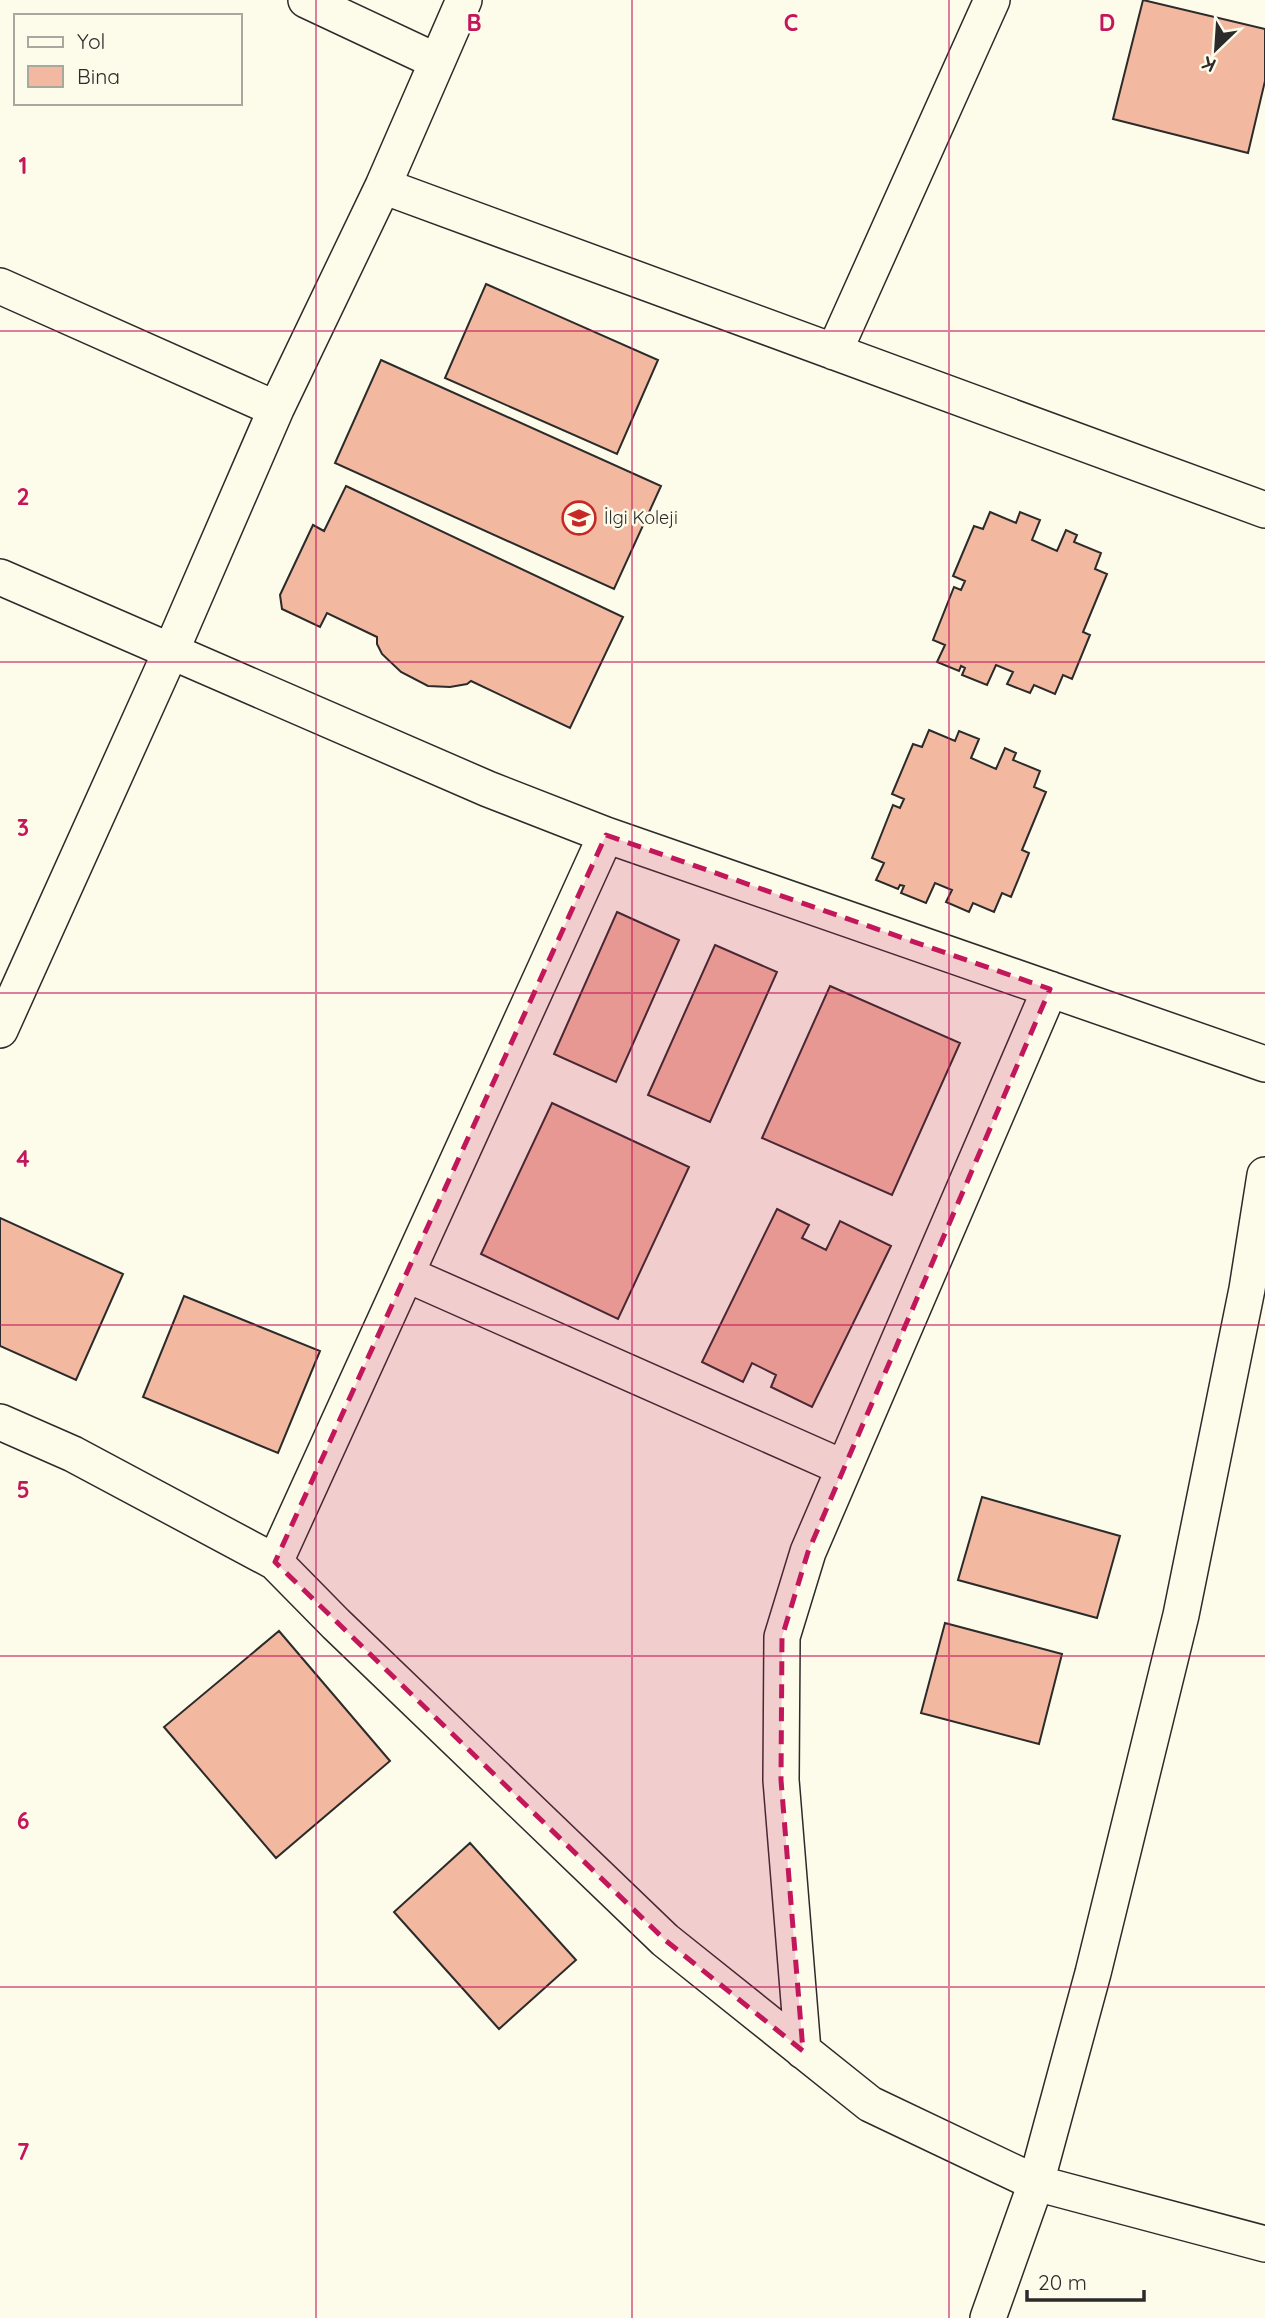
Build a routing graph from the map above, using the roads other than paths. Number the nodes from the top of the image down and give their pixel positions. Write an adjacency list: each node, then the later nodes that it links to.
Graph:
1 (306, 0): 4 (street)
2 (464, 0): 4 (street)
3 (992, 0): 7 (street)
4 (436, 61): 5 (street)
5 (383, 186): 7 (street); 8 (street)
6 (0, 286): 8 (street)
7 (834, 352): 9 (street)
8 (276, 409): 11 (street)
9 (1265, 510)
10 (0, 577): 11 (street)
11 (171, 651): 12 (street); 14 (street)
12 (606, 835): 13 (street); 17 (street)
13 (1050, 989): 15 (street); 19 (street)
14 (0, 1030)
15 (1265, 1064)
16 (1265, 1175): 22 (street)
17 (406, 1274): 19 (street); 20 (street)
18 (0, 1422): 20 (street)
19 (844, 1468): 21 (street)
20 (275, 1562): 21 (street)
21 (803, 2051): 22 (street)
22 (1036, 2183): 23 (street); 24 (street)
23 (1265, 2245)
24 (988, 2318)

